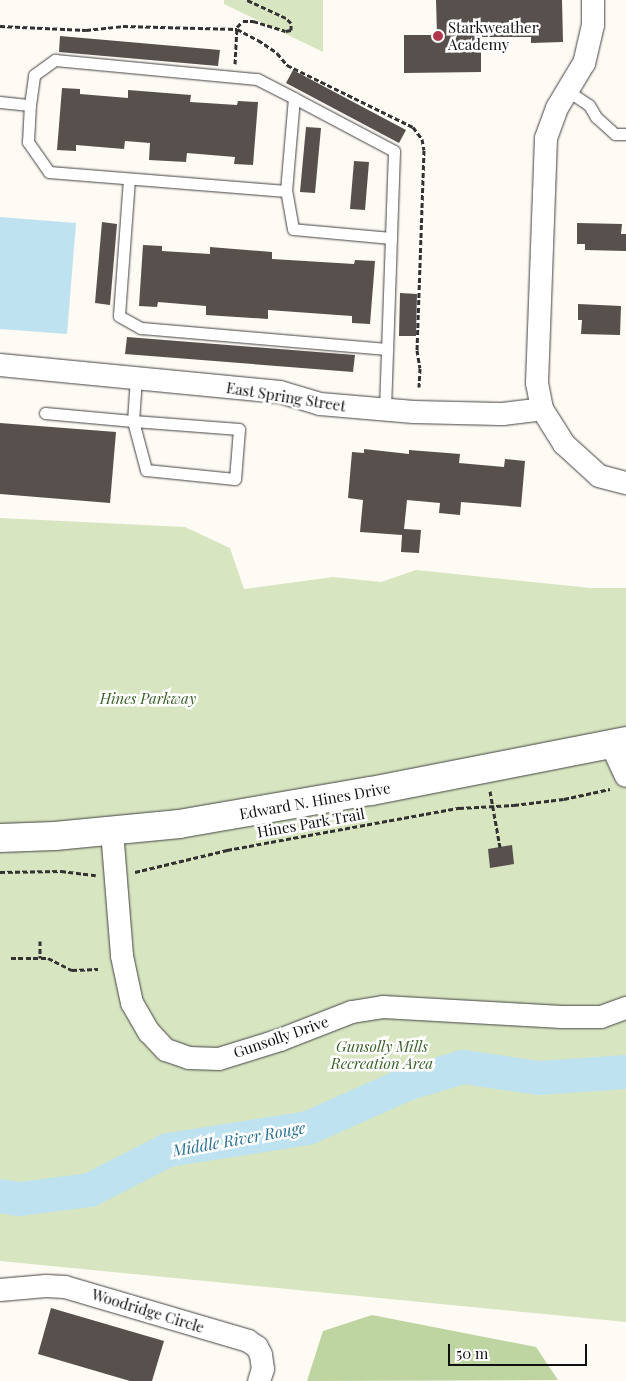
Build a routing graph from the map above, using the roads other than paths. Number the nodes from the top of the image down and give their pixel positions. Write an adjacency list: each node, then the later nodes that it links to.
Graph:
1 (592, 0): 2 (street)
2 (568, 91): 6 (lane); 14 (street)
3 (294, 98): 5 (lane); 8 (lane); 9 (lane)
4 (0, 102): 5 (lane)
5 (30, 105): 7 (lane)
6 (626, 134)
7 (129, 179): 8 (lane); 10 (lane)
8 (286, 191): 9 (lane)
9 (391, 238): 10 (lane)
10 (387, 349): 13 (lane)
11 (0, 365): 12 (street, East Spring Street)
12 (136, 378): 13 (street, East Spring Street); 16 (lane)
13 (385, 409): 14 (street, East Spring Street)
14 (542, 409): 17 (street)
15 (46, 413): 16 (lane)
16 (133, 421): 16 (lane)
17 (626, 482)
18 (619, 742): 19 (street); 20 (street, Edward N. Hines Drive)
19 (620, 782)
20 (112, 831): 21 (street, Edward N. Hines Drive); 22 (street, Gunsolly Drive)
21 (0, 838)
22 (626, 1008)
23 (0, 1290): 24 (street, Woodridge Circle)
24 (259, 1381)

